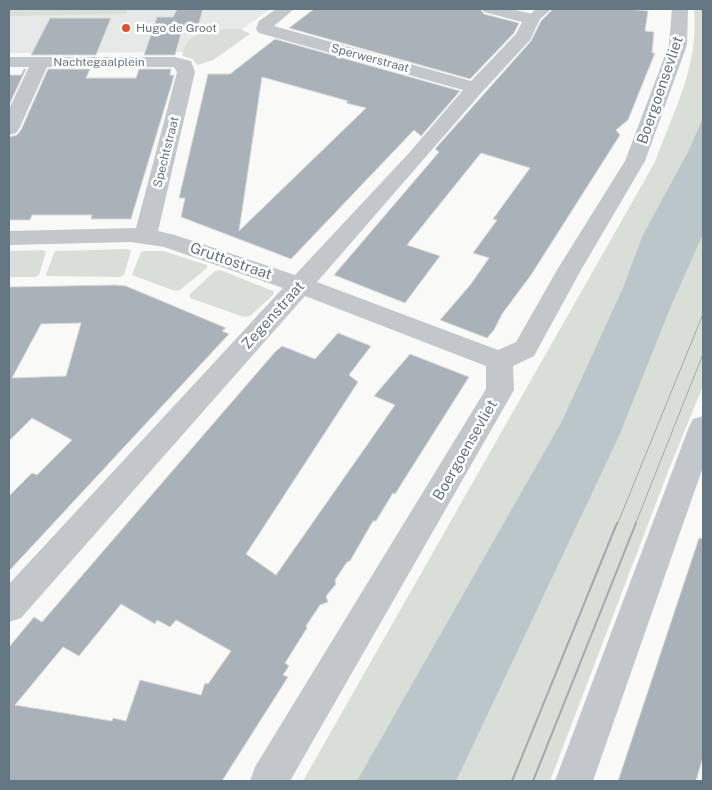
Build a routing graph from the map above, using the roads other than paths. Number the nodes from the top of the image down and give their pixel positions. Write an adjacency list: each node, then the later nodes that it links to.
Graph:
1 (286, 9): 8 (street, Sperwerstraat)
2 (490, 9): 4 (street)
3 (680, 9): 13 (street, Boergoensevliet)
4 (538, 14): 8 (street, Zegenstraat)
5 (9, 62): 6 (street, Nachtegaalplein)
6 (41, 62): 7 (street, Nachtegaalplein); 9 (street)
7 (186, 68): 10 (street, Spechtstraat)
8 (475, 88): 12 (street, Zegenstraat)
9 (9, 130)
10 (145, 236): 11 (street, Gruttostraat); 12 (street, Gruttostraat)
11 (9, 238)
12 (300, 285): 13 (street, Gruttostraat); 15 (street, Zegenstraat)
13 (499, 361): 16 (street, Boergoensevliet)
14 (700, 443): 17 (street)
15 (9, 608)
16 (269, 781)
17 (574, 781)

